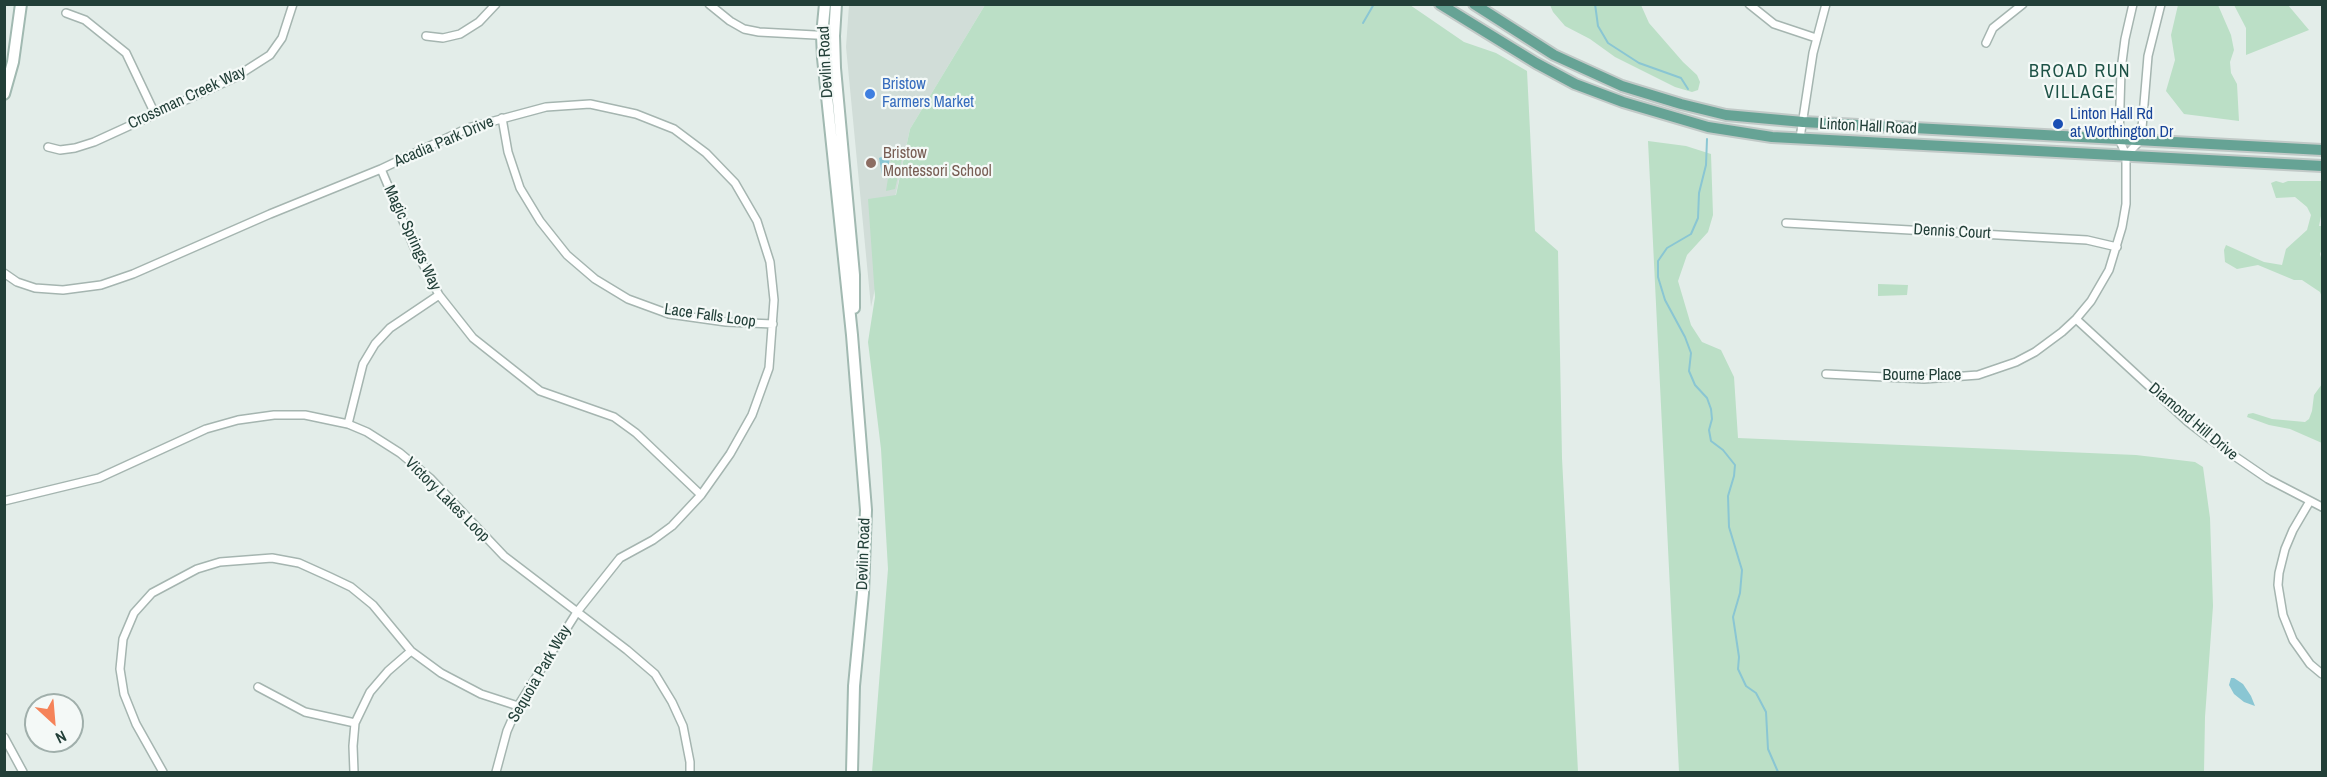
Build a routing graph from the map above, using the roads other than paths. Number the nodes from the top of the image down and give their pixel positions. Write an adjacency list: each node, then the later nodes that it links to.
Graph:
1 (21, 4): 20 (main road)
2 (293, 4): 21 (street, Crossman Creek Way)
3 (496, 4): 16 (street)
4 (709, 4): 15 (street)
5 (825, 4): 15 (main road, Devlin Road)
6 (836, 4): 17 (main road, Devlin Road)
7 (1440, 4): 24 (main road, Linton Hall Road)
8 (1474, 4): 23 (main road, Linton Hall Road)
9 (1749, 4): 18 (street)
10 (1826, 4): 18 (street)
11 (2023, 4): 19 (street)
12 (2133, 4): 25 (street)
13 (2161, 4): 26 (street)
14 (66, 13): 21 (street)
15 (822, 35): 17 (street); 38 (main road, Devlin Road)
16 (426, 36)
17 (834, 36): 38 (main road, Devlin Road)
18 (1816, 38): 23 (street)
19 (1986, 43)
20 (4, 94)
21 (154, 114): 27 (street, Crossman Creek Way)
22 (502, 118): 31 (street, Acadia Park Drive); 37 (street, Lace Falls Loop); 37 (street, Acadia Park Drive)
23 (1803, 122): 24 (street); 25 (main road, Linton Hall Road)
24 (1800, 138): 29 (main road, Linton Hall Road)
25 (2119, 139): 26 (main road, Linton Hall Road); 29 (street)
26 (2141, 140): 28 (main road, Linton Hall Road); 29 (street)
27 (48, 147)
28 (2322, 150)
29 (2126, 155): 30 (main road, Linton Hall Road); 33 (street, Bourne Place)
30 (2322, 166)
31 (381, 169): 34 (street, Acadia Park Drive); 35 (street, Magic Springs Way)
32 (1786, 223): 33 (street, Dennis Court)
33 (2117, 247): 36 (street, Bourne Place)
34 (4, 273)
35 (439, 295): 40 (street); 41 (street, Magic Springs Way)
36 (2076, 319): 39 (street, Bourne Place); 43 (street, Diamond Hill Drive)
37 (773, 324): 41 (street, Acadia Park Drive)
38 (852, 335): 57 (main road, Devlin Road)
39 (1826, 374)
40 (348, 424): 42 (street, Victory Lakes Loop); 45 (street, Victory Lakes Loop)
41 (701, 495): 45 (street, Acadia Park Drive)
42 (4, 501)
43 (2310, 501): 44 (street, Diamond Hill Drive); 47 (street)
44 (2322, 507)
45 (577, 612): 49 (street, Sequoia Park Way); 56 (street, Victory Lakes Loop)
46 (411, 651): 49 (street); 50 (street); 53 (street)
47 (2322, 674)
48 (258, 687): 50 (street)
49 (518, 706): 55 (street, Sequoia Park Way)
50 (355, 723): 54 (street)
51 (4, 737): 52 (street)
52 (23, 772)
53 (163, 772)
54 (354, 772)
55 (496, 772)
56 (690, 772)
57 (852, 772)

